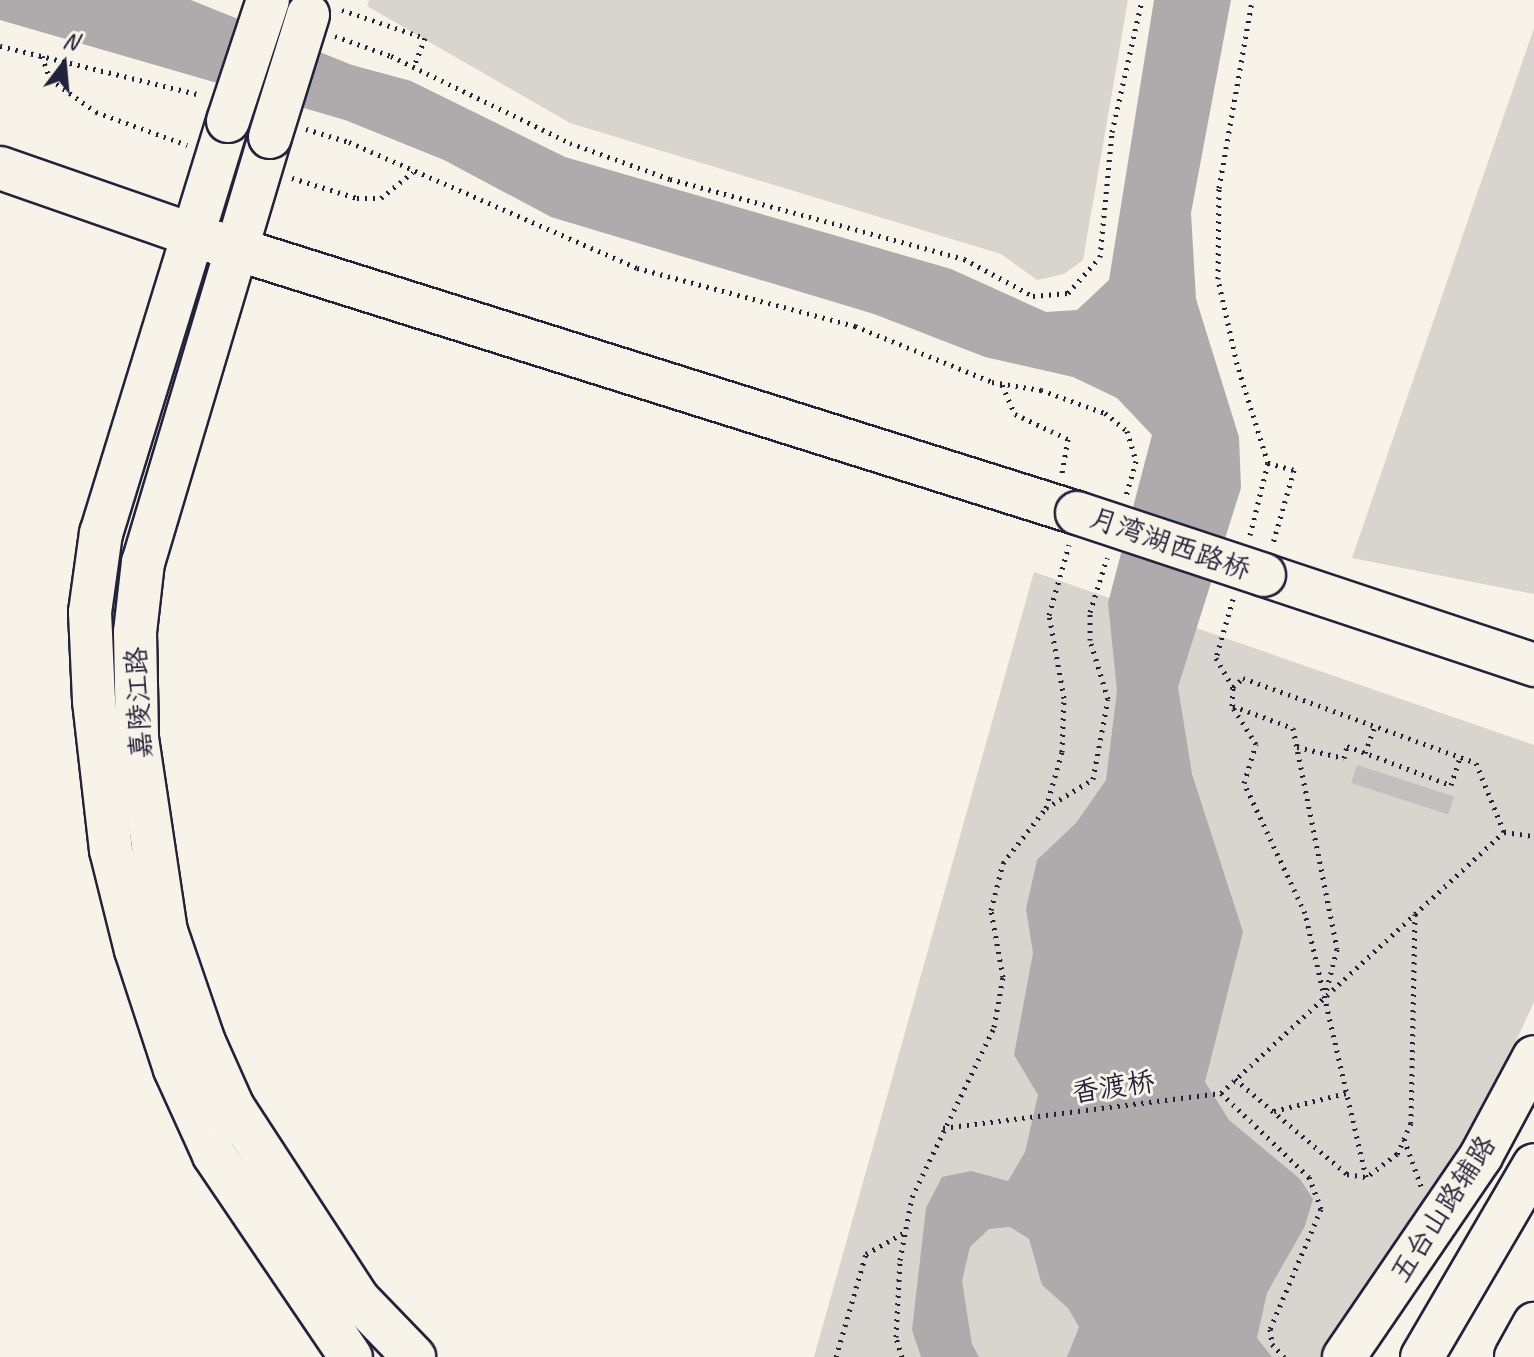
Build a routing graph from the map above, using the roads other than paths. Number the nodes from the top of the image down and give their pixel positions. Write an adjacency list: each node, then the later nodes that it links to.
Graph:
1 (268, 0): 4 (street, 嘉陵江路, bridge)
2 (317, 13): 5 (street, 嘉陵江路, bridge)
3 (0, 168): 4 (street, 月湾湖西路桥)
4 (192, 235): 5 (street, 月湾湖西路桥); 11 (street, 嘉陵江路)
5 (236, 248): 6 (street, 月湾湖西路桥, bridge); 12 (street, 嘉陵江路)
6 (1534, 665)
7 (1534, 1057): 10 (street, 五台山路辅路)
8 (1534, 1165): 13 (street)
9 (1534, 1324): 14 (street)
10 (1350, 1348)
11 (351, 1357)
12 (414, 1357)
13 (1422, 1357)
14 (1516, 1357)

